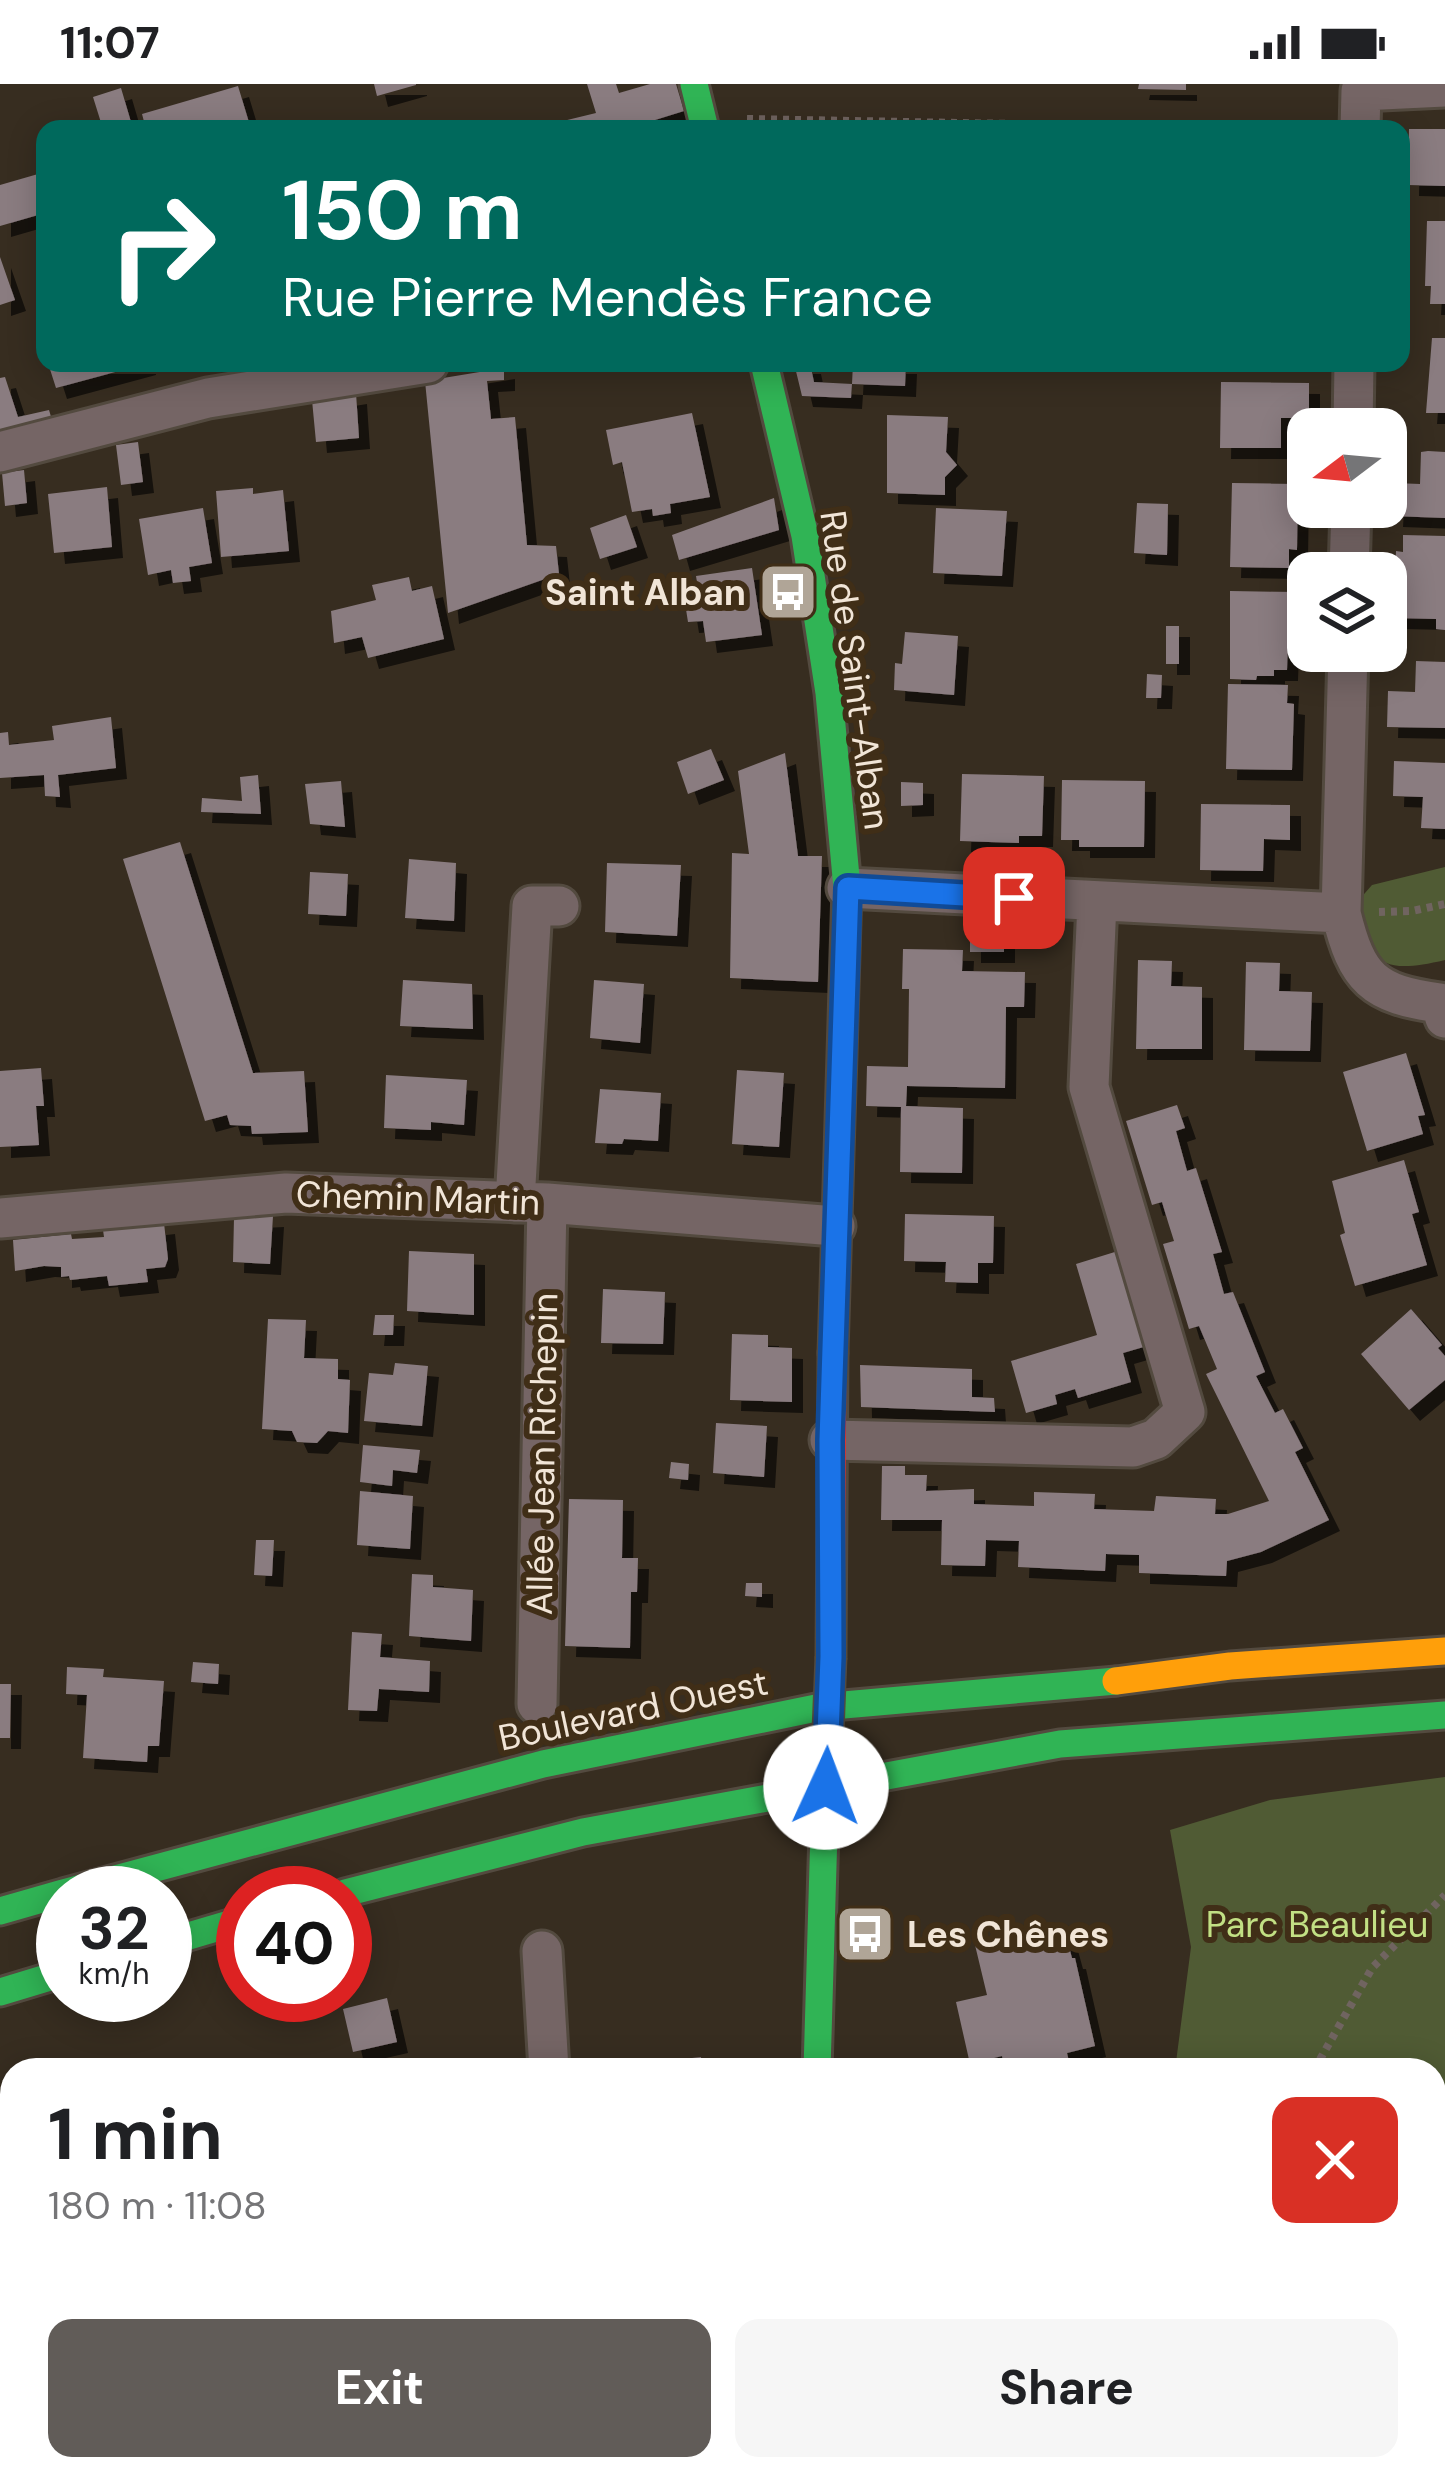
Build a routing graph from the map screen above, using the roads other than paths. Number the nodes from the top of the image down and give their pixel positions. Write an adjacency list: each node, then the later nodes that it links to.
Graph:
1 (694, 84): 4 (main road)
2 (1433, 86): 3 (street)
3 (1361, 101)
4 (703, 120)
5 (371, 372): 9 (street)
6 (766, 372): 11 (main road, Rue de Saint-Alban)
7 (1354, 372): 8 (street)
8 (1353, 408)
9 (0, 452)
10 (1347, 672): 14 (street)
11 (848, 888): 12 (street); 18 (main road, Rue de Saint-Alban)
12 (1097, 902): 14 (street); 19 (street)
13 (559, 906): 16 (street, Allée Jean Richepin)
14 (1341, 914): 15 (street)
15 (1445, 1018)
16 (531, 1202): 17 (street, Chemin Martin); 18 (street, Chemin Martin); 21 (street, Allée Jean Richepin)
17 (0, 1218)
18 (835, 1226): 19 (main road, Rue de Saint-Alban)
19 (830, 1440): 31 (main road, Rue de Saint-Alban, bridge)
20 (1445, 1651): 23 (main road, Boulevard Ouest)
21 (537, 1704)
22 (1445, 1715): 24 (main road)
23 (163, 1866)
24 (372, 1886)
25 (36, 1901): 26 (main road, Boulevard Ouest)
26 (0, 1911)
27 (542, 1951): 30 (street)
28 (36, 1981): 29 (main road)
29 (0, 1992)
30 (548, 2058)
31 (817, 2058)

